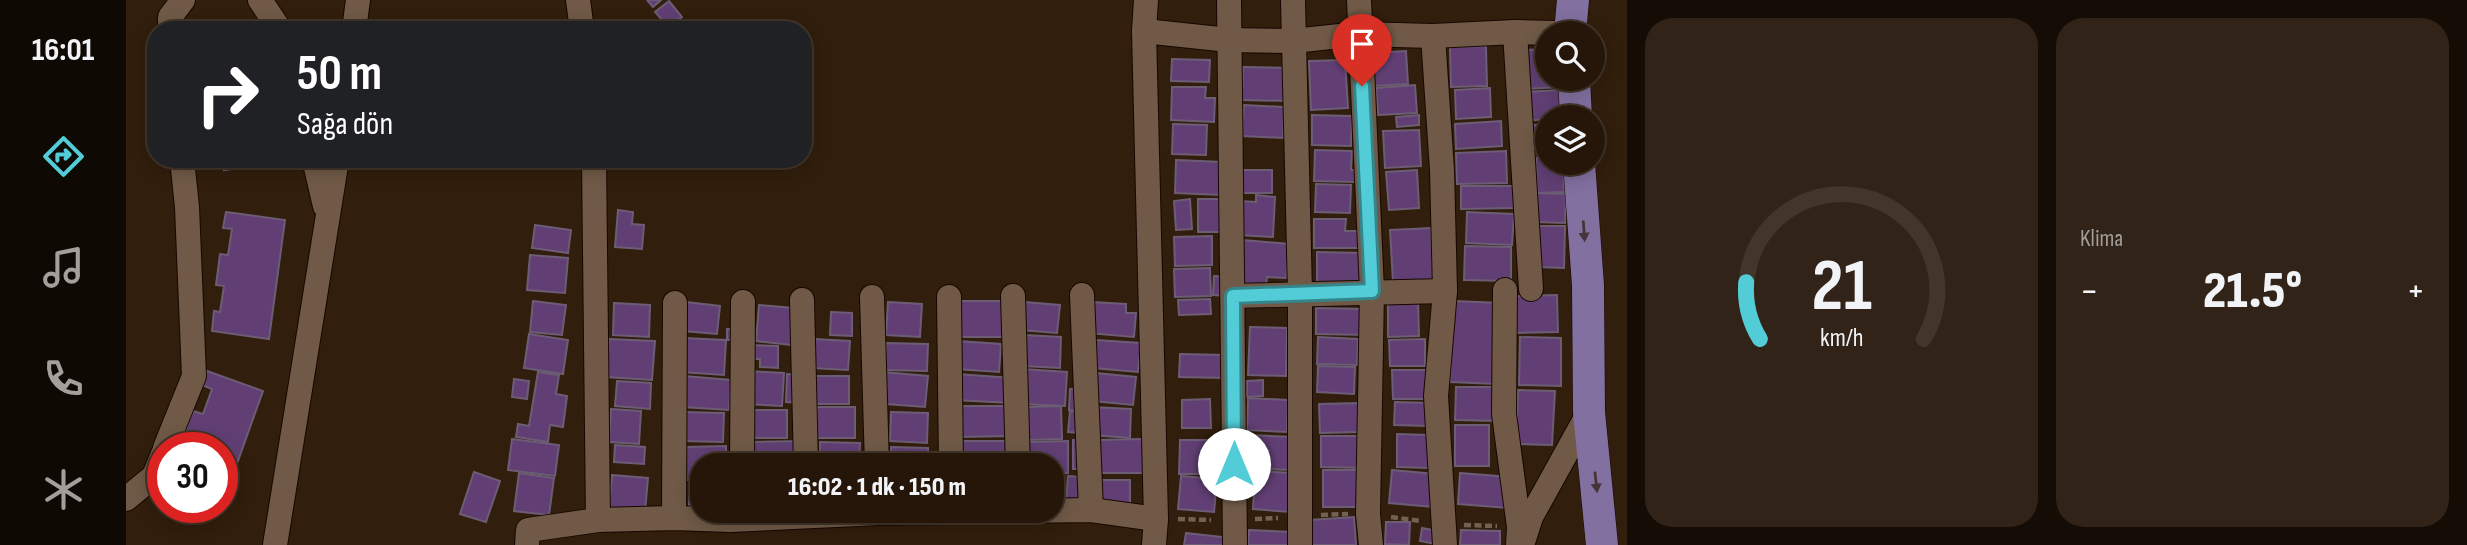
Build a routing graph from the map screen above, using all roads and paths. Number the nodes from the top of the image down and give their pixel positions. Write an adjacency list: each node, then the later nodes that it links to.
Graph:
1 (184, 0): 10 (street)
2 (260, 0): 11 (street)
3 (358, 0): 12 (street)
4 (578, 0): 13 (street)
5 (1146, 0): 15 (street)
6 (1229, 0): 20 (street)
7 (1293, 0): 21 (street)
8 (1359, 0): 18 (street)
9 (1573, 0): 14 (main road)
10 (170, 21)
11 (274, 21)
12 (355, 21)
13 (581, 21)
14 (1571, 21)
15 (1144, 31): 20 (street); 54 (street)
16 (1515, 32): 17 (street); 19 (street); 28 (street)
17 (1535, 32)
18 (1359, 34): 19 (street); 21 (street); 30 (street)
19 (1433, 36): 31 (street)
20 (1229, 40): 21 (street); 35 (street)
21 (1293, 40): 32 (street)
22 (183, 168): 42 (street)
23 (316, 168): 27 (street)
24 (336, 168): 27 (street)
25 (594, 168): 55 (street)
26 (1580, 175): 41 (main road, one-way to 41)
27 (328, 222): 58 (street)
28 (1531, 289)
29 (1505, 290): 57 (street)
30 (1372, 291): 31 (street); 32 (street); 63 (street)
31 (1445, 291): 56 (street)
32 (1300, 293): 35 (street); 62 (street)
33 (1082, 295): 50 (street)
34 (1013, 296): 47 (street)
35 (1233, 296): 61 (street)
36 (872, 297): 45 (street)
37 (949, 297): 46 (street)
38 (802, 300): 44 (street)
39 (743, 302): 43 (street)
40 (675, 303): 52 (street)
41 (1589, 412): 57 (street); 64 (main road, one-way to 64)
42 (171, 432)
43 (742, 453)
44 (806, 453)
45 (877, 453)
46 (951, 453)
47 (1018, 453)
48 (147, 482): 49 (street)
49 (126, 499)
50 (1091, 510): 51 (street); 54 (street)
51 (1064, 511)
52 (674, 518): 53 (street); 55 (street)
53 (690, 519)
54 (1156, 519): 60 (street)
55 (598, 520): 59 (street)
56 (1444, 535): 57 (path)
57 (1520, 539)
58 (275, 545)
59 (527, 545)
60 (1154, 545)
61 (1235, 545)
62 (1300, 545)
63 (1371, 545)
64 (1602, 545)

